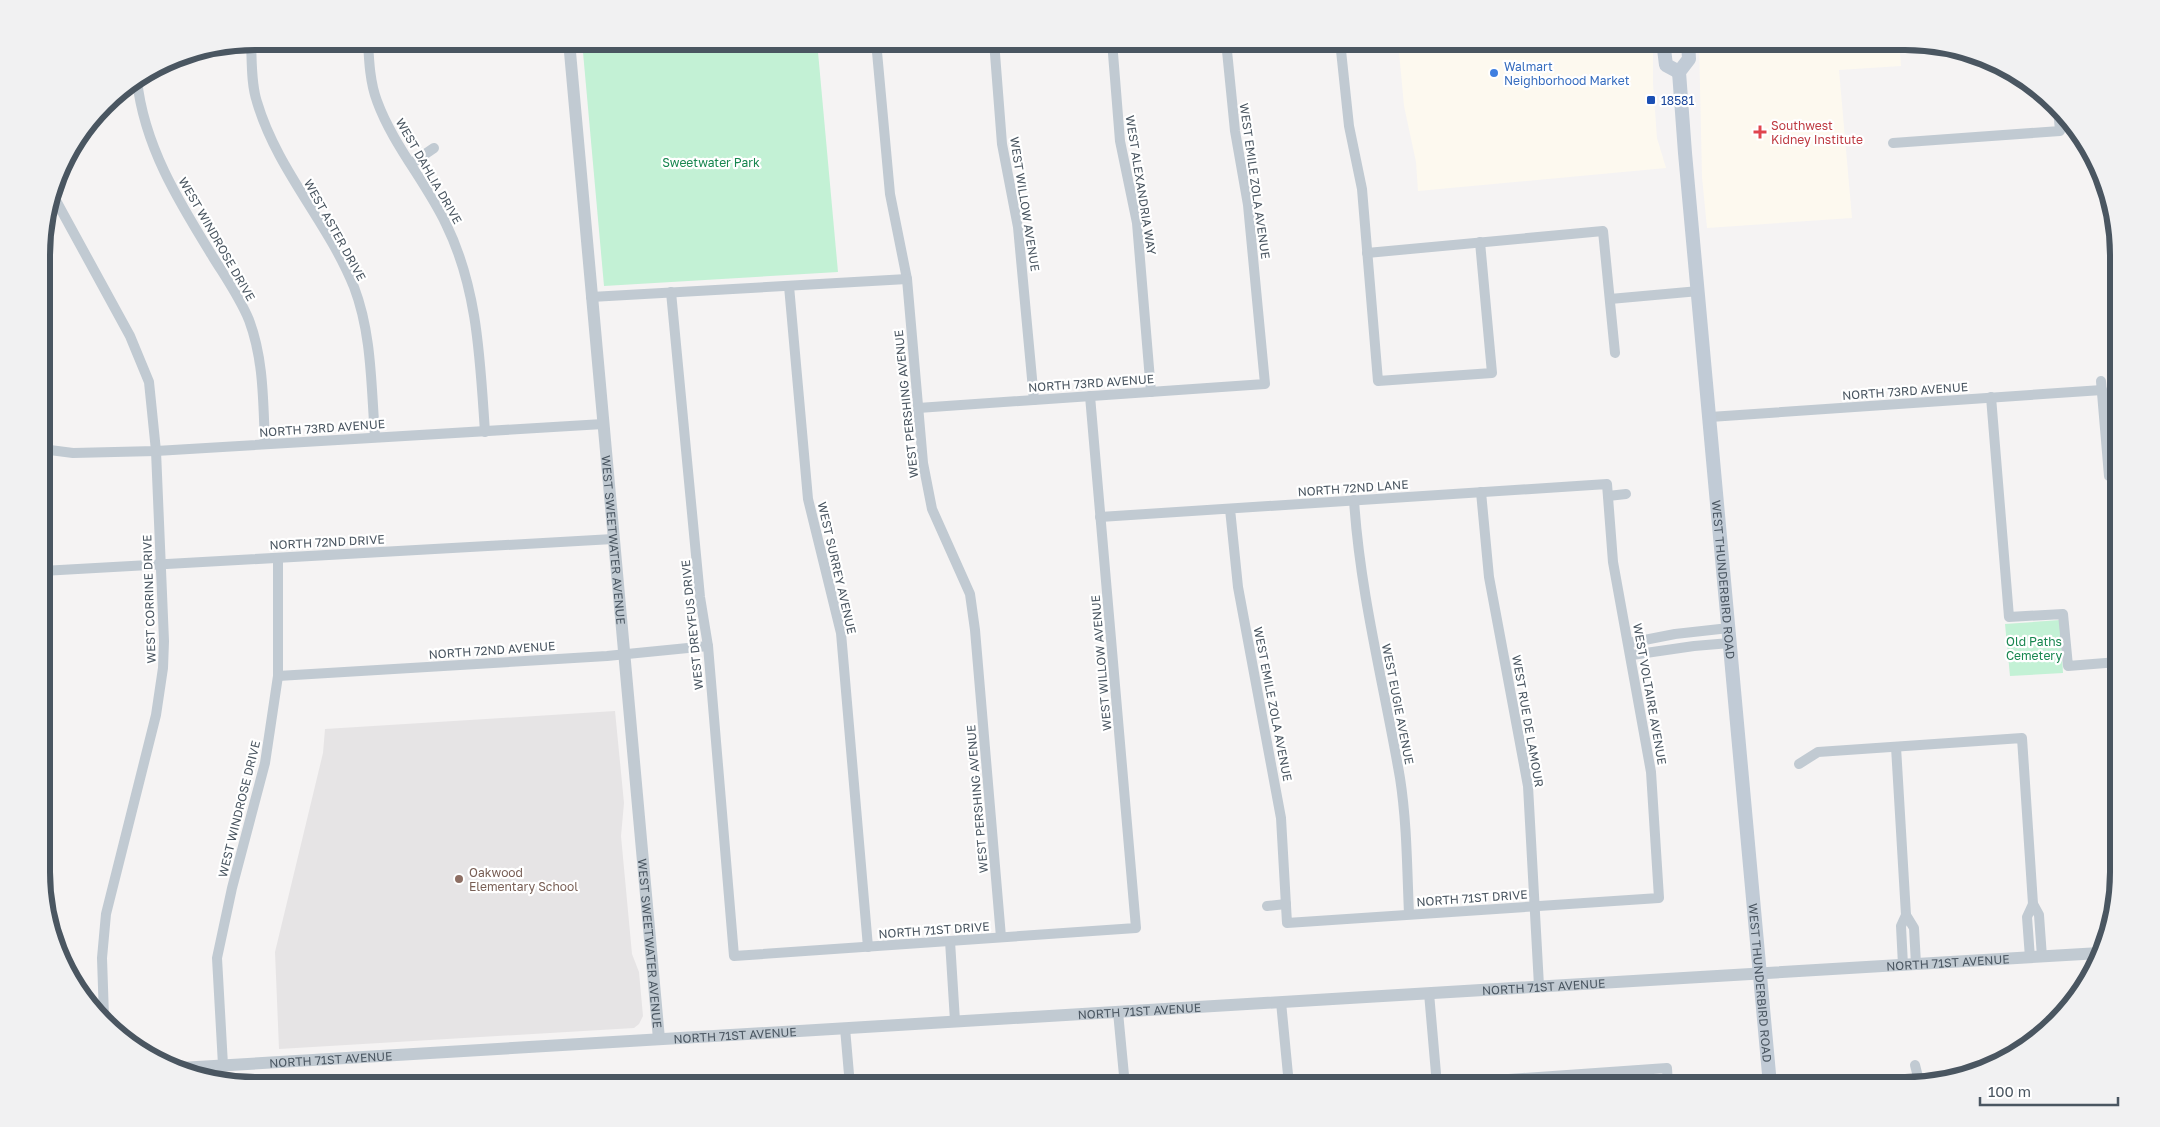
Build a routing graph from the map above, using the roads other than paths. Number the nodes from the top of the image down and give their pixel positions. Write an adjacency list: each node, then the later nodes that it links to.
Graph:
1 (252, 50): 36 (street, WEST ASTER DRIVE)
2 (369, 50): 16 (street, WEST DAHLIA DRIVE)
3 (570, 50): 24 (street, WEST SWEETWATER AVENUE)
4 (877, 50): 20 (street, WEST PERSHING AVENUE)
5 (995, 50): 31 (street, WEST WILLOW AVENUE)
6 (1113, 50): 28 (street, WEST ALEXANDRIA WAY)
7 (1227, 50): 27 (street, WEST EMILE ZOLA AVENUE)
8 (1341, 50): 19 (street)
9 (1665, 50): 11 (main road)
10 (1688, 50): 11 (main road, WEST THUNDERBIRD ROAD)
11 (1679, 72): 22 (main road, WEST THUNDERBIRD ROAD)
12 (138, 87): 37 (street, WEST WINDROSE DRIVE)
13 (2059, 120): 14 (street)
14 (1893, 143)
15 (434, 148): 16 (street)
16 (412, 163): 35 (street, WEST DAHLIA DRIVE)
17 (57, 202): 39 (street, WEST CORRINE DRIVE)
18 (1480, 242): 19 (street); 19 (street); 25 (street)
19 (1367, 253)
20 (907, 279): 21 (street); 32 (street, WEST PERSHING AVENUE)
21 (789, 286): 23 (street); 77 (street, WEST SURREY AVENUE)
22 (1699, 291): 25 (street); 33 (main road, WEST THUNDERBIRD ROAD)
23 (671, 292): 24 (street); 55 (street, WEST DREYFUS DRIVE)
24 (591, 297): 34 (street, WEST SWEETWATER AVENUE)
25 (1610, 298): 26 (street)
26 (1616, 353)
27 (1265, 384): 28 (street, NORTH 73RD AVENUE)
28 (1151, 392): 29 (street, NORTH 73RD AVENUE)
29 (1090, 396): 31 (street, NORTH 73RD AVENUE); 47 (street, WEST WILLOW AVENUE)
30 (1991, 397): 33 (street, NORTH 73RD AVENUE); 40 (street, NORTH 73RD AVENUE); 58 (street)
31 (1034, 400): 32 (street, NORTH 73RD AVENUE)
32 (918, 408): 74 (street, WEST PERSHING AVENUE)
33 (1710, 417): 52 (main road, WEST THUNDERBIRD ROAD)
34 (603, 424): 35 (street, NORTH 73RD AVENUE); 48 (street, WEST SWEETWATER AVENUE)
35 (485, 432): 36 (street, NORTH 73RD AVENUE)
36 (375, 436): 37 (street, NORTH 73RD AVENUE)
37 (265, 444): 39 (street, NORTH 73RD AVENUE)
38 (50, 450): 39 (street, NORTH 73RD AVENUE)
39 (156, 451): 50 (street, WEST CORRINE DRIVE)
40 (2110, 452)
41 (1607, 484): 42 (street, NORTH 72ND LANE); 44 (street, WEST VOLTAIRE AVENUE)
42 (1481, 492): 45 (street, NORTH 72ND LANE); 66 (street, WEST RUE DE LAMOUR)
43 (1626, 494): 44 (street)
44 (1608, 496): 53 (street, WEST VOLTAIRE AVENUE)
45 (1354, 500): 46 (street, NORTH 72ND LANE); 67 (street, WEST EUGIE AVENUE)
46 (1230, 509): 47 (street, NORTH 72ND LANE); 63 (street, WEST EMILE ZOLA AVENUE)
47 (1100, 517): 70 (street, WEST WILLOW AVENUE)
48 (613, 538): 49 (street, NORTH 72ND DRIVE); 56 (street, WEST SWEETWATER AVENUE)
49 (278, 558): 50 (street, NORTH 72ND DRIVE); 59 (street, WEST WINDROSE DRIVE)
50 (161, 564): 51 (street, NORTH 72ND DRIVE); 86 (street, WEST CORRINE DRIVE)
51 (50, 571)
52 (1729, 628): 53 (street); 54 (main road, WEST THUNDERBIRD ROAD)
53 (1629, 642): 57 (street, WEST VOLTAIRE AVENUE)
54 (1730, 643): 57 (street); 82 (main road, WEST THUNDERBIRD ROAD)
55 (708, 646): 56 (street, NORTH 72ND AVENUE); 79 (street, WEST DREYFUS DRIVE)
56 (624, 654): 59 (street, NORTH 72ND AVENUE); 90 (street, WEST SWEETWATER AVENUE)
57 (1632, 655): 62 (street, WEST VOLTAIRE AVENUE)
58 (2110, 663)
59 (278, 676): 92 (street, WEST WINDROSE DRIVE)
60 (1896, 747): 61 (street); 64 (street); 68 (street)
61 (1799, 764)
62 (1659, 898): 66 (street, NORTH 71ST DRIVE)
63 (1286, 904): 65 (street); 69 (street, WEST EMILE ZOLA AVENUE)
64 (2033, 904): 71 (street); 72 (street)
65 (1267, 906)
66 (1535, 906): 67 (street, NORTH 71ST DRIVE); 83 (street, WEST RUE DE LAMOUR)
67 (1409, 914): 69 (street, NORTH 71ST DRIVE)
68 (1906, 915): 73 (street); 75 (street)
69 (1287, 923)
70 (1136, 928): 74 (street, NORTH 71ST DRIVE)
71 (2041, 928): 72 (street); 80 (street)
72 (2028, 930): 80 (street)
73 (1914, 936): 75 (street); 81 (street)
74 (1001, 937): 76 (street, NORTH 71ST DRIVE)
75 (1902, 937): 81 (street)
76 (950, 941): 77 (street, NORTH 71ST DRIVE); 88 (street)
77 (868, 947): 79 (street, NORTH 71ST DRIVE)
78 (2093, 954): 80 (street, NORTH 71ST AVENUE)
79 (734, 956)
80 (2036, 958): 81 (street, NORTH 71ST AVENUE)
81 (1910, 965): 82 (street, NORTH 71ST AVENUE)
82 (1760, 973): 83 (street, NORTH 71ST AVENUE); 100 (main road, WEST THUNDERBIRD ROAD)
83 (1539, 986): 84 (street, NORTH 71ST AVENUE)
84 (1429, 993): 85 (street, NORTH 71ST AVENUE); 97 (street)
85 (1282, 1002): 87 (street, NORTH 71ST AVENUE); 96 (street)
86 (104, 1010)
87 (1118, 1012): 88 (street, NORTH 71ST AVENUE); 95 (street)
88 (955, 1021): 89 (street, NORTH 71ST AVENUE)
89 (845, 1028): 90 (street, NORTH 71ST AVENUE); 94 (street)
90 (659, 1039): 92 (street, NORTH 71ST AVENUE)
91 (1915, 1065): 101 (street)
92 (223, 1066): 93 (street, NORTH 71ST AVENUE)
93 (193, 1067)
94 (849, 1077)
95 (1124, 1077)
96 (1288, 1077)
97 (1436, 1077)
98 (1537, 1077): 99 (street)
99 (1667, 1077)
100 (1769, 1077)
101 (1918, 1077)

